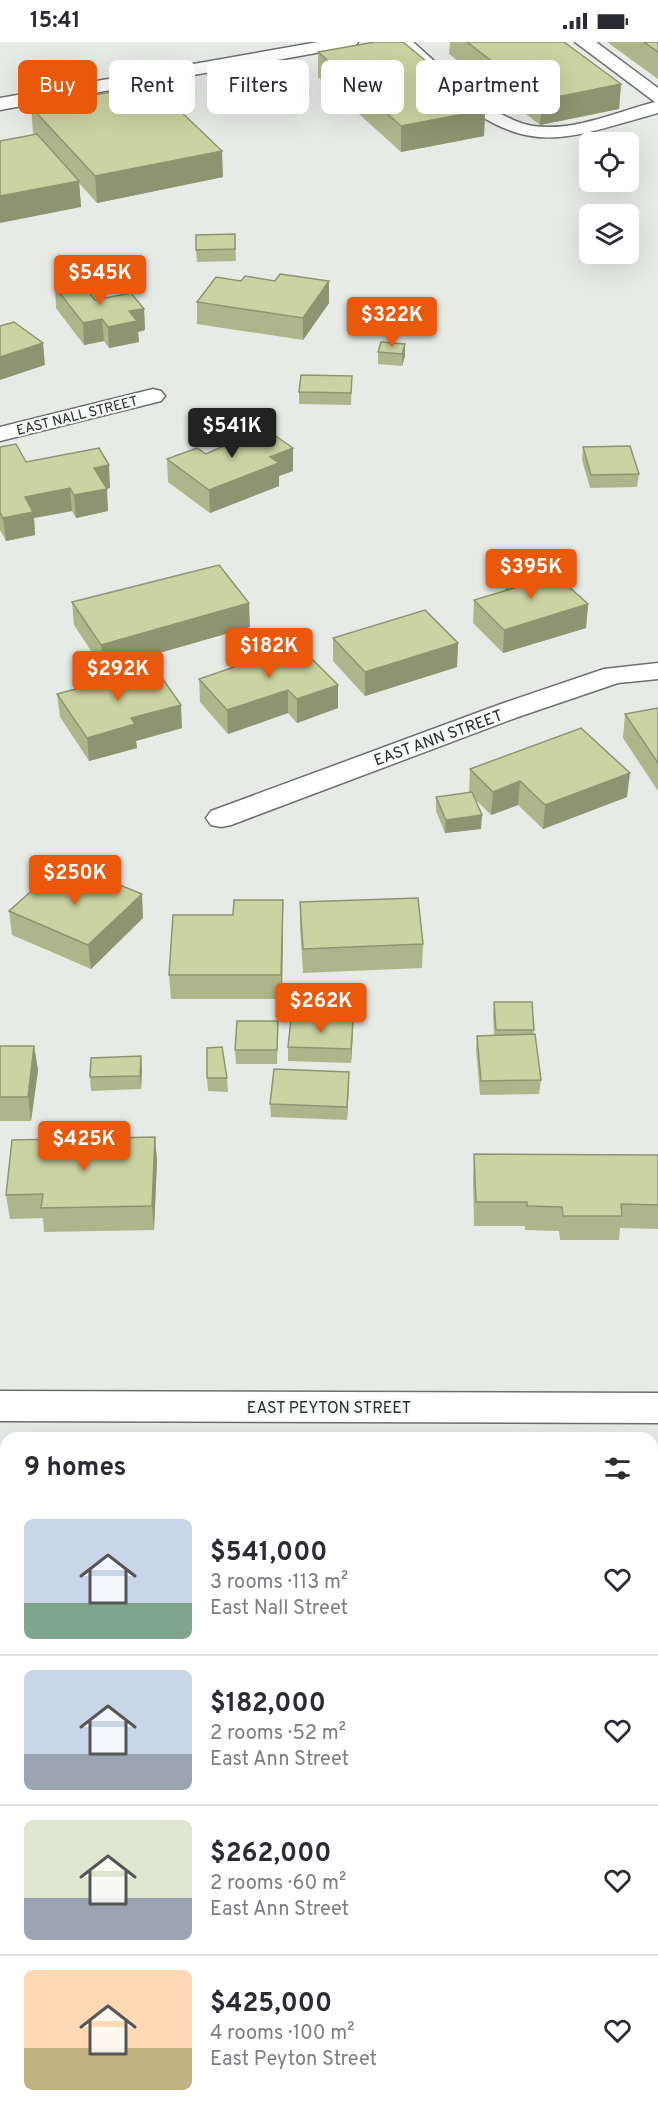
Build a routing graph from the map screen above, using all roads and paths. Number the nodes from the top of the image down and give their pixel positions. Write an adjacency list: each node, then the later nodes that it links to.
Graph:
1 (349, 42): 4 (street)
2 (584, 42): 6 (street)
3 (401, 49): 8 (street)
4 (268, 57): 5 (street); 7 (street)
5 (272, 60)
6 (658, 97)
7 (0, 104)
8 (658, 107)
9 (153, 396): 10 (street, EAST NALL STREET)
10 (0, 434)
11 (658, 671): 12 (street, EAST ANN STREET)
12 (221, 818)
13 (0, 1406): 14 (street, EAST PEYTON STREET)
14 (658, 1408)

